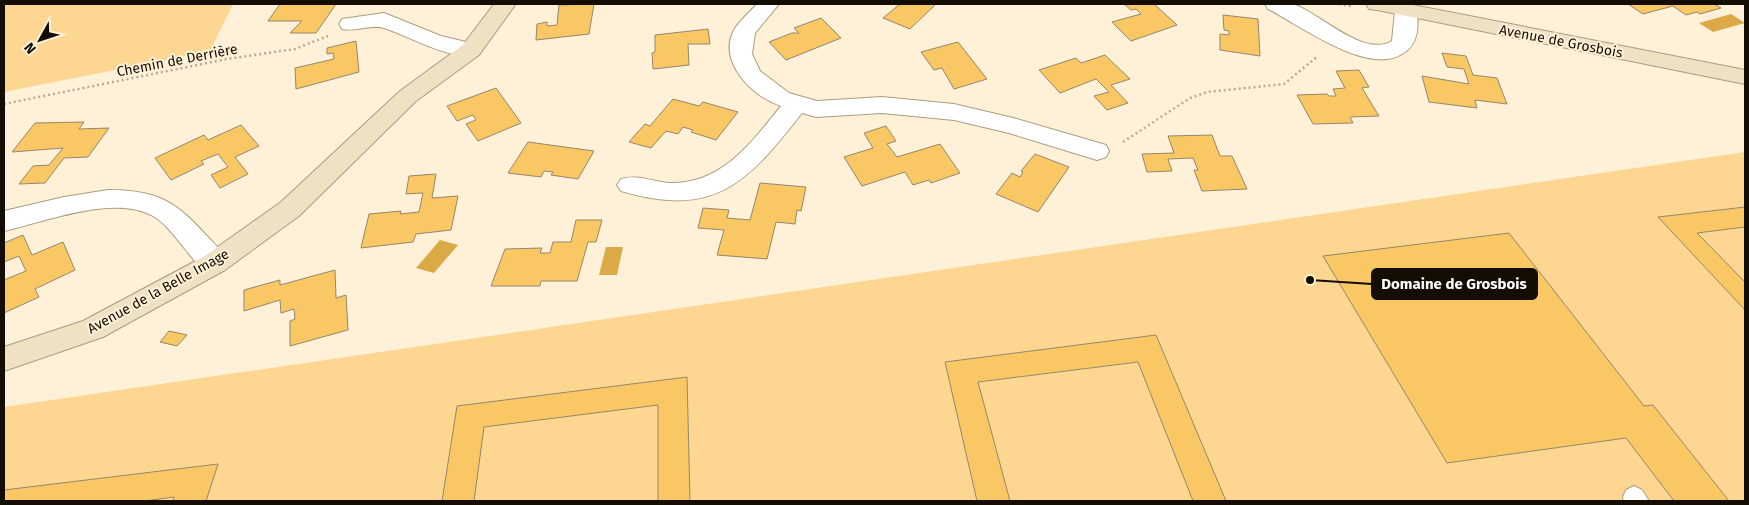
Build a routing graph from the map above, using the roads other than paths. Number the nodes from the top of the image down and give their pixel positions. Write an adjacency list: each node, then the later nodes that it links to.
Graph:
1 (505, 4): 7 (street, Avenue de la Belle Image); 8 (street, Avenue de la Belle Image)
2 (768, 4): 11 (street)
3 (1276, 4): 5 (street)
4 (1377, 4): 5 (street, Avenue de Grosbois)
5 (1406, 11): 9 (street, Avenue de Grosbois)
6 (350, 24): 7 (street)
7 (447, 45): 8 (street); 10 (street, Avenue de la Belle Image)
8 (471, 50): 10 (street, Avenue de la Belle Image)
9 (1745, 77)
10 (408, 96): 15 (street, Avenue de la Belle Image)
11 (797, 103): 12 (street); 13 (street)
12 (1097, 151)
13 (630, 185)
14 (4, 221): 15 (street)
15 (215, 263): 16 (street, Avenue de la Belle Image)
16 (4, 358)

